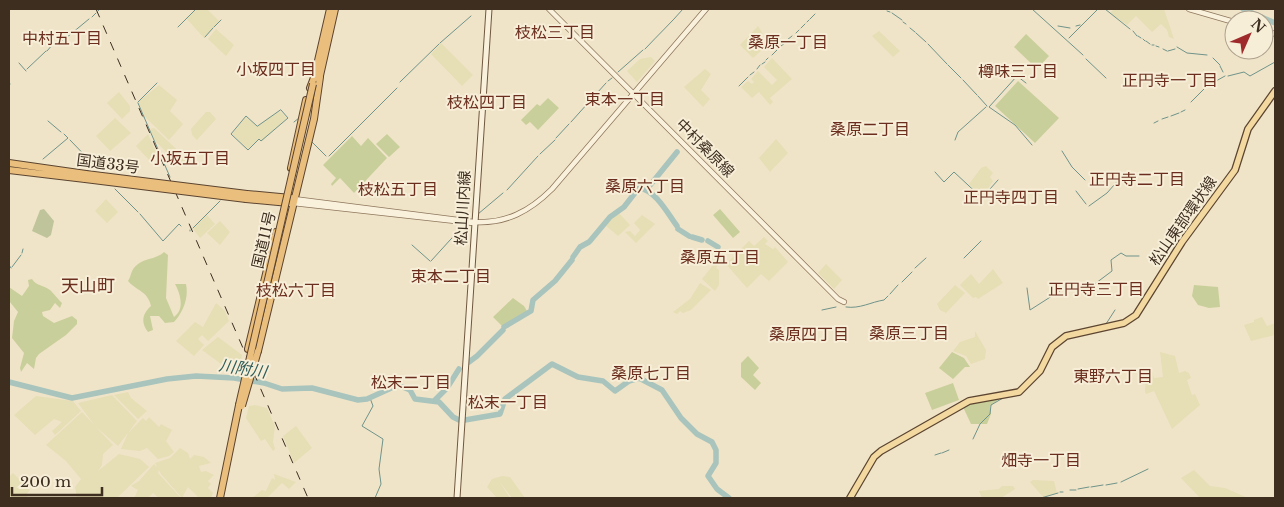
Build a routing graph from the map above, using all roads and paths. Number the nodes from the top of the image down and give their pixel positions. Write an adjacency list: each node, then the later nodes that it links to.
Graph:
1 (330, 9): 8 (highway, 国道11号)
2 (335, 9): 8 (highway, 国道11号)
3 (489, 9): 16 (main road, 松山川内線)
4 (549, 9): 10 (street, 中村桑原線)
5 (706, 9): 10 (street)
6 (1189, 9): 7 (street)
7 (1224, 19)
8 (317, 76): 14 (highway, 国道11号); 15 (highway, 国道11号); 18 (highway, 国道11号, bridge)
9 (1275, 91): 23 (main road, 松山東部環状線)
10 (634, 93): 16 (street); 17 (street, 中村桑原線)
11 (9, 163): 13 (highway, 国道33号)
12 (9, 170): 13 (highway, 国道33号)
13 (85, 176): 14 (highway, 国道33号, bridge)
14 (284, 200): 15 (highway, 国道33号); 18 (highway, 国道11号, bridge)
15 (293, 201): 16 (street); 18 (highway, 国道11号, bridge)
16 (474, 222): 22 (main road, 松山川内線)
17 (844, 302)
18 (241, 405): 19 (highway, 国道11号)
19 (226, 471): 20 (highway, 国道11号); 21 (highway, 国道11号)
20 (220, 498)
21 (224, 498)
22 (457, 498)
23 (850, 498)

